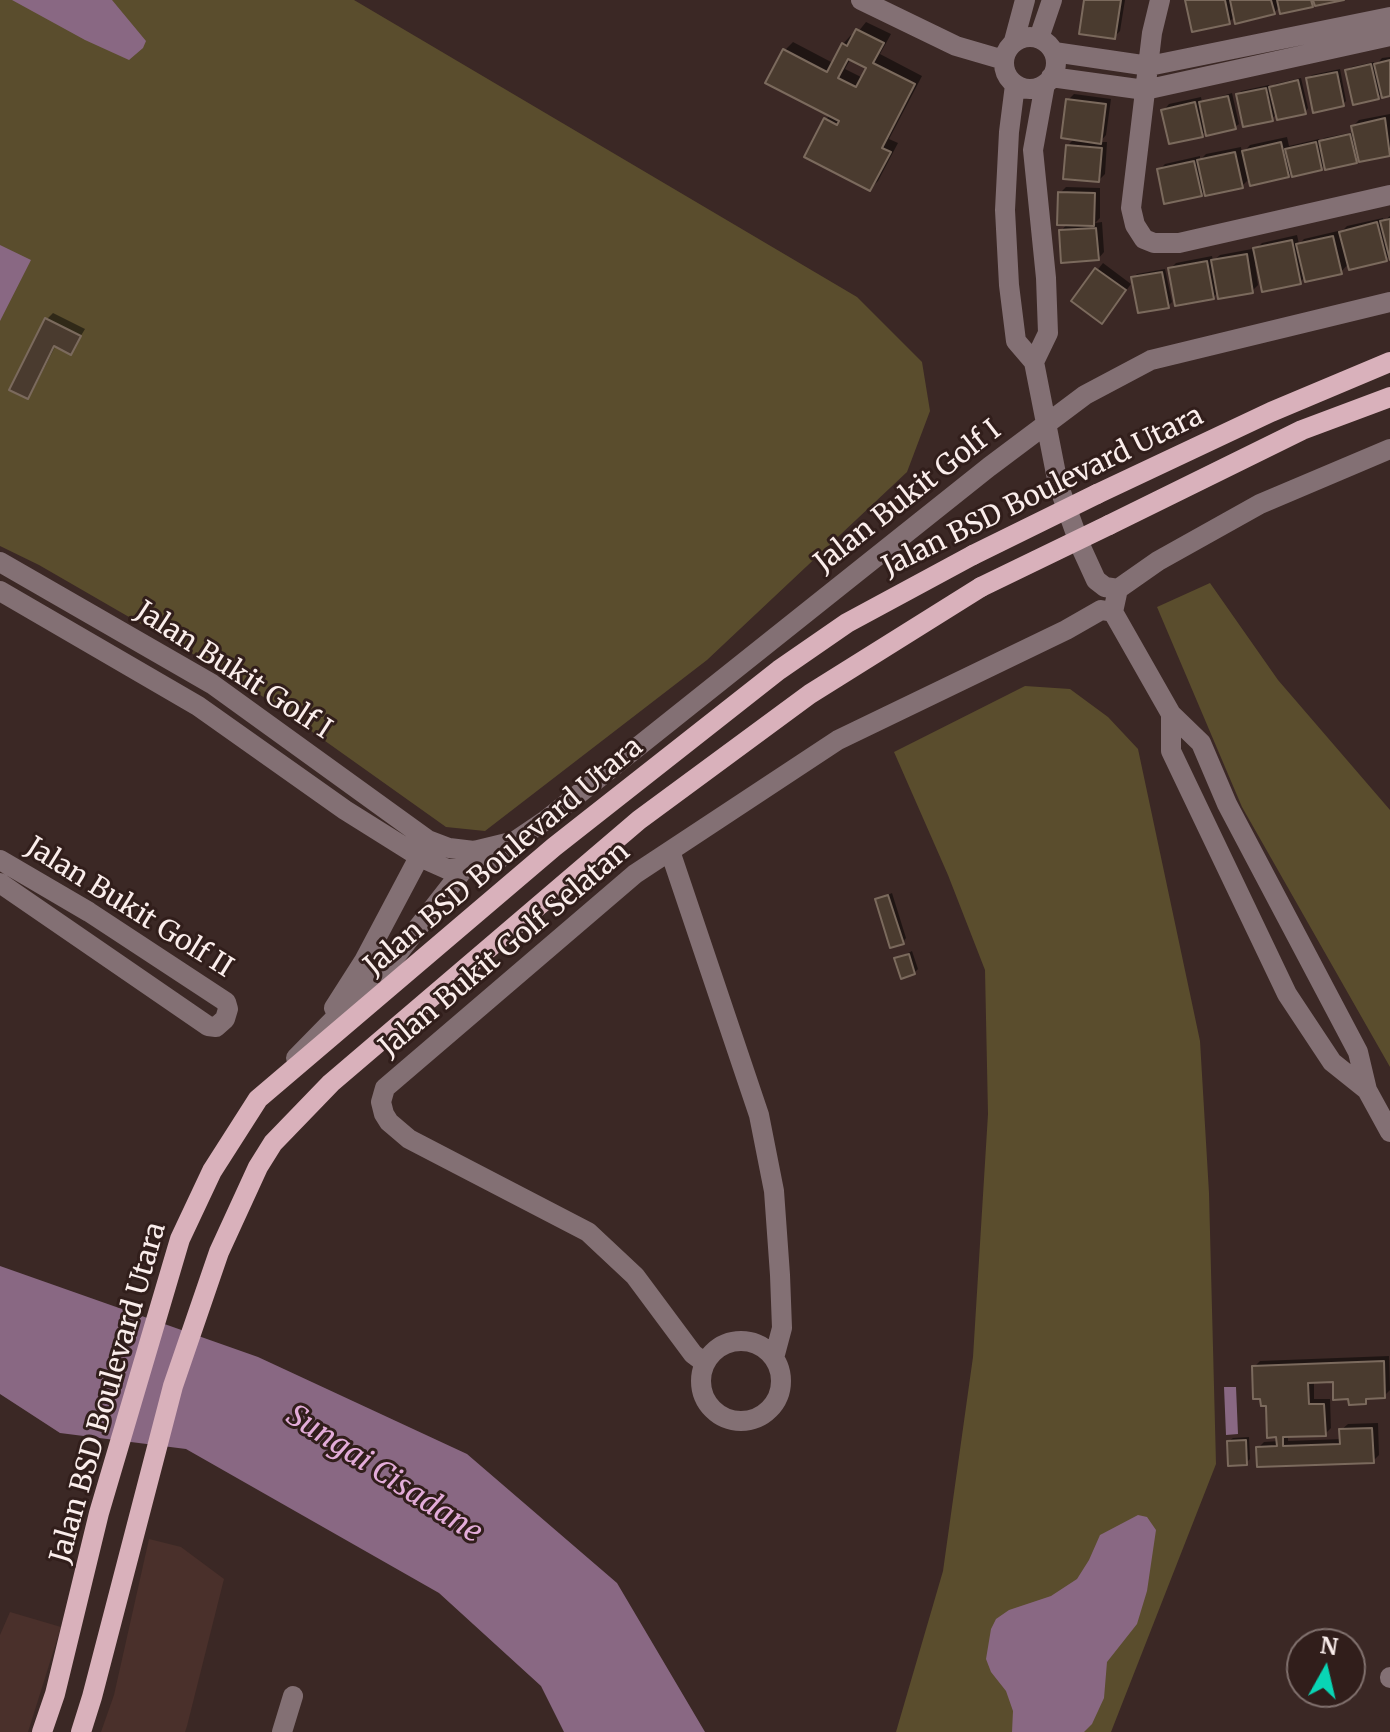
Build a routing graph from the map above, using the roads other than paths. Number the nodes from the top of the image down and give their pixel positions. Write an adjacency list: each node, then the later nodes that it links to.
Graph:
1 (861, 0): 9 (street)
2 (1025, 0): 9 (street)
3 (1052, 0): 8 (street)
4 (1160, 0): 10 (street)
5 (1390, 17): 7 (street)
6 (1390, 36): 7 (street)
7 (1331, 39): 10 (street); 13 (street)
8 (1047, 45): 9 (street); 10 (street); 11 (street)
9 (1009, 50): 12 (street)
10 (1149, 66): 13 (street)
11 (1048, 81): 12 (street); 13 (street); 16 (street)
12 (1015, 85): 16 (street)
13 (1145, 90): 14 (street)
14 (1390, 195)
15 (1390, 302): 19 (street, Jalan Bukit Golf I)
16 (1034, 362): 19 (street)
17 (1390, 362): 38 (main road, Jalan BSD Boulevard Utara, bridge)
18 (1390, 397): 44 (main road, Jalan BSD Boulevard Utara, bridge)
19 (1046, 425): 22 (street); 28 (street, Jalan Bukit Golf I)
20 (1390, 449): 22 (street)
21 (0, 562): 29 (street, Jalan Bukit Golf I)
22 (1111, 588): 24 (street)
23 (0, 591): 29 (street, Jalan Bukit Golf I)
24 (1107, 611): 25 (street); 30 (street, Jalan Bukit Golf Selatan)
25 (1171, 714): 26 (street); 27 (street)
26 (1227, 804): 27 (street); 34 (street)
27 (1201, 815): 35 (street)
28 (515, 841): 29 (street, Jalan Bukit Golf I); 32 (street, Jalan Bukit Golf I)
29 (424, 848): 32 (street, Jalan Bukit Golf I); 36 (street)
30 (670, 851): 40 (street, Jalan Bukit Golf Selatan); 41 (street, Jalan Bukit Golf Selatan)
31 (0, 860): 33 (street, Jalan Bukit Golf II)
32 (463, 870): 36 (street)
33 (0, 883)
34 (1318, 976): 35 (street); 37 (street)
35 (1287, 994): 37 (street)
36 (326, 1026): 38 (street)
37 (1367, 1090): 39 (street)
38 (258, 1099): 43 (main road, Jalan BSD Boulevard Utara)
39 (1390, 1132)
40 (774, 1358): 41 (street); 41 (street)
41 (705, 1363)
42 (293, 1696): 45 (street)
43 (42, 1732)
44 (81, 1732)
45 (282, 1732)

